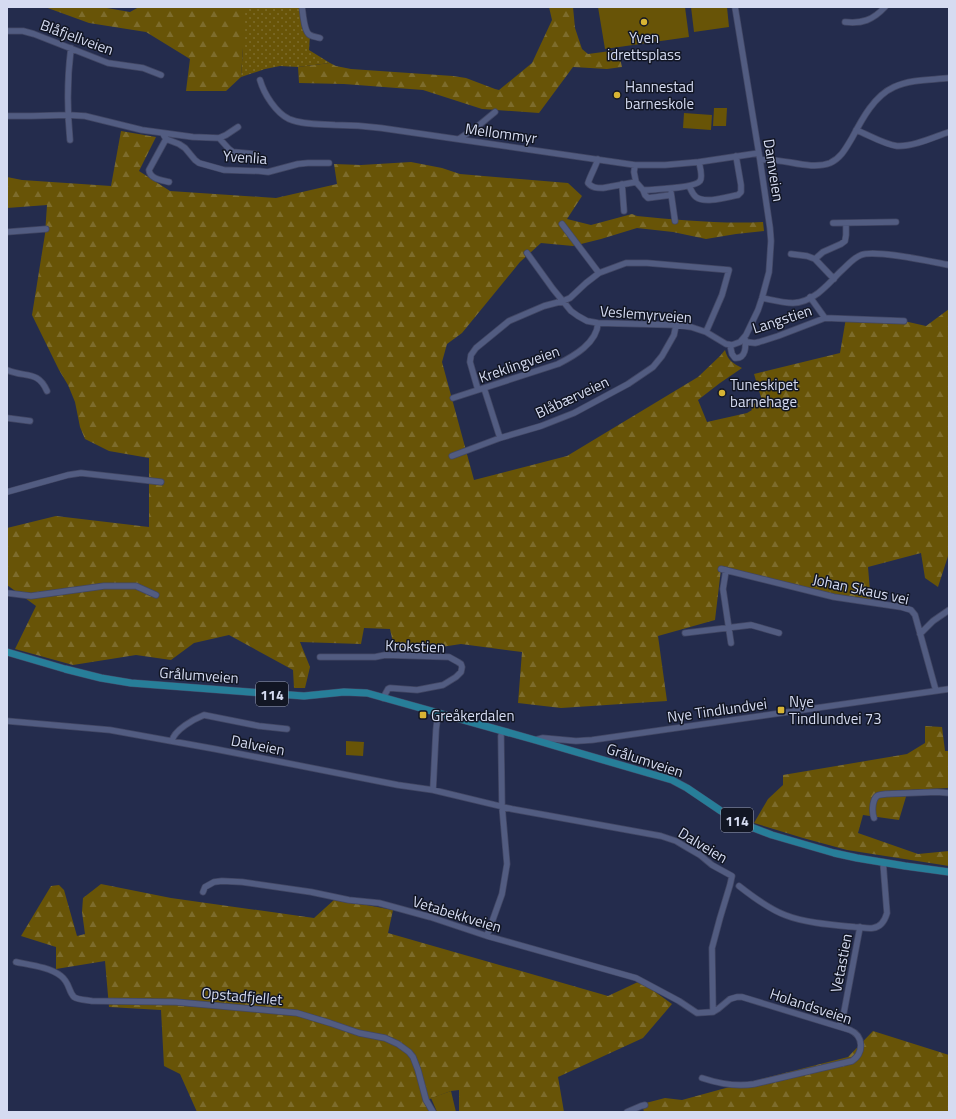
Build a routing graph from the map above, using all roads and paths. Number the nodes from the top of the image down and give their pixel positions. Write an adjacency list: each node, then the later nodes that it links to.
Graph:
1 (302, 7): 6 (street)
2 (734, 7): 22 (street, Damveien)
3 (885, 7): 4 (street)
4 (846, 22)
5 (7, 31): 7 (street, Blåfjellveien)
6 (320, 38)
7 (71, 48): 8 (street, Blåfjellveien); 12 (street)
8 (161, 75)
9 (949, 78): 15 (street)
10 (260, 80): 19 (street, Mellommyr)
11 (495, 112): 19 (street)
12 (68, 115): 13 (street, Yvenlia); 17 (street, Yvenlia); 20 (street)
13 (7, 116)
14 (238, 128): 18 (street, Yvenlia)
15 (856, 130): 16 (street); 26 (street)
16 (949, 132)
17 (163, 134): 18 (street, Yvenlia); 21 (street)
18 (219, 138): 23 (street, Yvenlia)
19 (459, 139): 25 (street, Mellommyr)
20 (70, 140)
21 (166, 140): 28 (street, Yvenlia); 30 (street)
22 (759, 153): 24 (street, Mellommyr); 26 (street, Damveien)
23 (255, 154)
24 (736, 156): 27 (street, Mellommyr); 33 (street)
25 (598, 159): 29 (street, Mellommyr); 32 (street)
26 (760, 160): 49 (street, Damveien)
27 (699, 162): 29 (street, Mellommyr); 33 (street)
28 (329, 163)
29 (635, 165): 31 (street)
30 (169, 182)
31 (636, 182): 32 (street); 34 (street)
32 (622, 184): 35 (street)
33 (689, 186): 34 (street)
34 (671, 192): 36 (street)
35 (624, 211)
36 (675, 221)
37 (896, 222): 39 (street)
38 (833, 223): 39 (street)
39 (846, 223): 45 (street)
40 (562, 224): 47 (street)
41 (46, 229): 42 (street)
42 (7, 232)
43 (527, 253): 51 (street, Veslemyrveien)
44 (791, 254): 45 (street)
45 (815, 260): 48 (street)
46 (949, 265): 48 (street, Langstien)
47 (599, 273): 51 (street); 56 (street)
48 (834, 279): 50 (street, Langstien)
49 (762, 298): 50 (street, Langstien); 57 (street, Damveien)
50 (810, 298): 52 (street, Langstien)
51 (563, 301): 54 (street, Veslemyrveien); 61 (street)
52 (825, 318): 53 (street, Langstien); 58 (street, Langstien)
53 (904, 321)
54 (598, 323): 55 (street, Veslemyrveien); 61 (street, Kreklingveien)
55 (676, 325): 56 (street, Veslemyrveien); 66 (street, Blåbærveien)
56 (706, 332): 59 (street, Veslemyrveien)
57 (746, 335): 58 (street, Damveien); 59 (street)
58 (746, 342): 59 (street, Damveien)
59 (730, 345)
60 (7, 370): 62 (street)
61 (481, 389): 63 (street, Kreklingveien); 66 (street)
62 (47, 391)
63 (453, 398)
64 (7, 418): 65 (street)
65 (30, 421)
66 (500, 438): 67 (street, Blåbærveien)
67 (452, 456)
68 (161, 482): 69 (street)
69 (7, 492)
70 (7, 593): 71 (street)
71 (156, 595)
72 (949, 610): 76 (street)
73 (729, 628): 74 (street); 75 (street); 76 (street, Johan Skaus vei); 77 (street, Johan Skaus vei)
74 (685, 633)
75 (779, 633)
76 (920, 634): 81 (street, Johan Skaus vei)
77 (731, 643)
78 (7, 652): 82 (main road, Grålumveien / 114)
79 (320, 657): 82 (street, Krokstien)
80 (949, 689): 81 (street, Nye Tindlundvei)
81 (936, 690): 87 (street, Nye Tindlundvei)
82 (383, 698): 83 (main road, Grålumveien / 114)
83 (438, 713): 87 (main road, Grålumveien / 114); 89 (street)
84 (7, 721): 88 (street, Dalveien)
85 (287, 729): 88 (street)
86 (501, 736): 91 (street)
87 (535, 740): 93 (main road, Grålumveien / 114)
88 (172, 741): 89 (street, Dalveien)
89 (433, 790): 91 (street, Dalveien)
90 (949, 792): 92 (street)
91 (502, 806): 98 (street); 100 (street, Dalveien)
92 (874, 818)
93 (883, 862): 94 (main road, Grålumveien / 114); 97 (street)
94 (949, 872)
95 (738, 886): 97 (street)
96 (203, 892): 98 (street, Vetabekkveien)
97 (860, 927): 101 (street, Vetastien)
98 (487, 936): 100 (street, Vetabekkveien)
99 (16, 962): 104 (street, Opstadfjellet)
100 (713, 1012): 101 (street, Holandsveien)
101 (840, 1026): 102 (street, Holandsveien)
102 (702, 1078)
103 (645, 1105): 105 (street)
104 (432, 1112)
105 (627, 1112)

